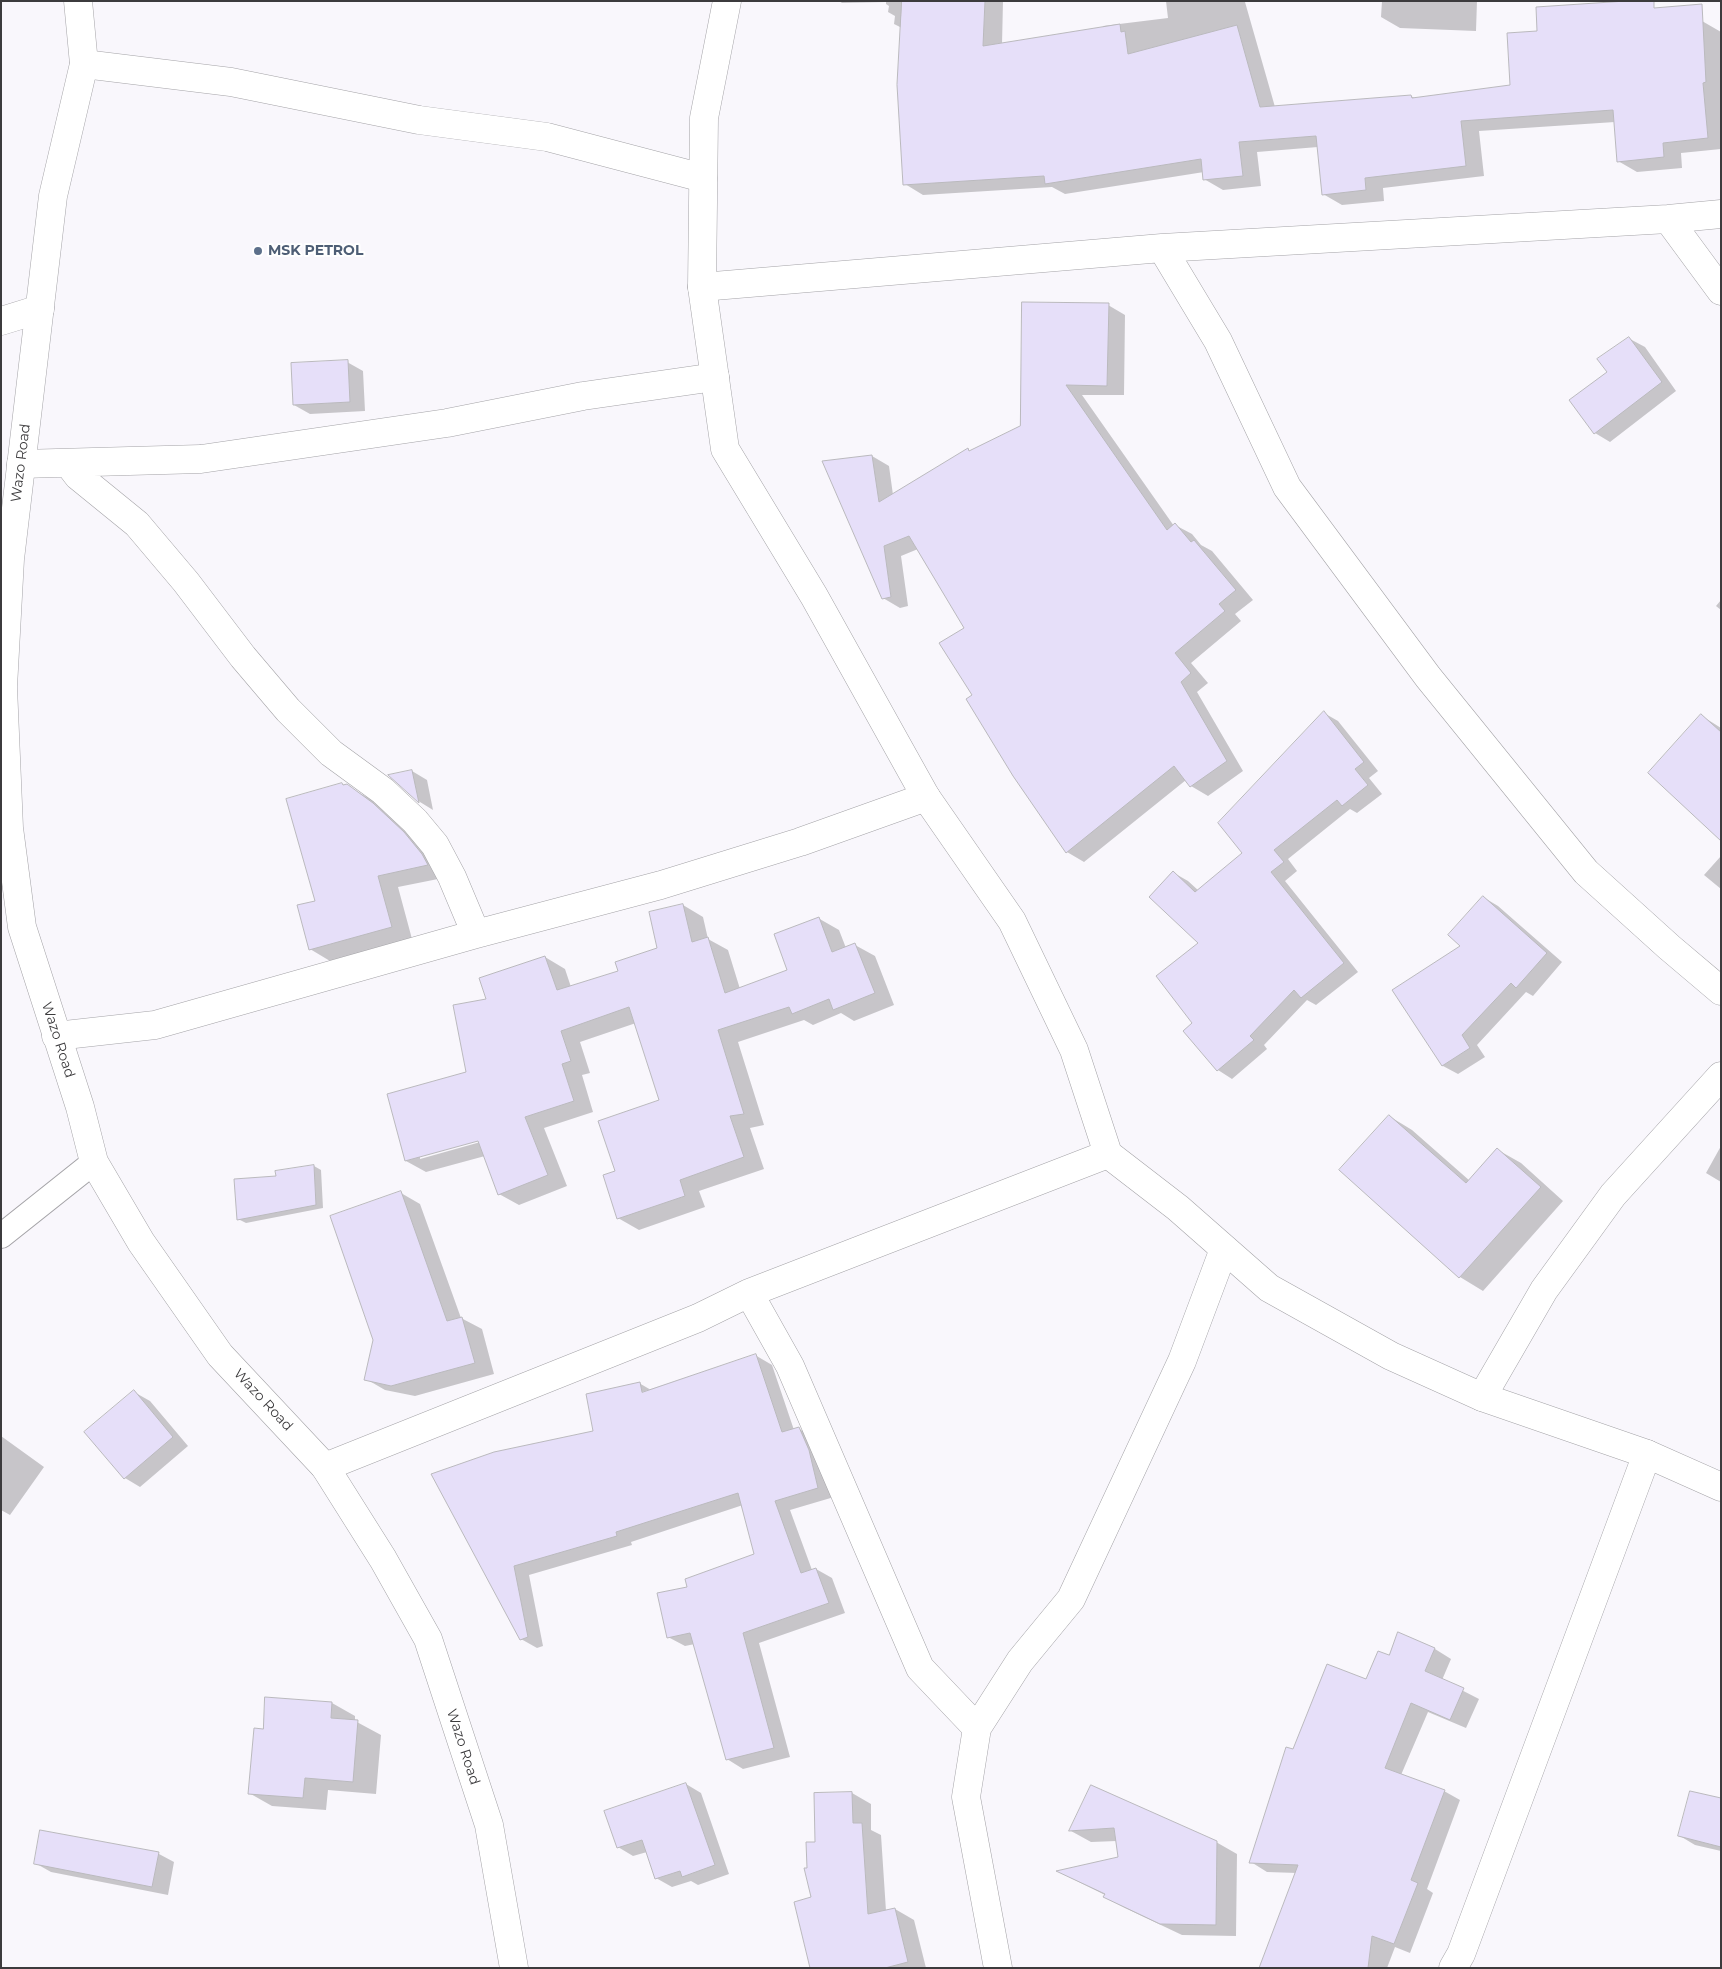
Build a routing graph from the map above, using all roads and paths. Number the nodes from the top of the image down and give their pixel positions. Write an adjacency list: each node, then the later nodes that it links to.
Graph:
1 (78, 1): 3 (street, Wazo Road)
2 (727, 1): 4 (street)
3 (84, 64): 4 (street); 10 (street, Wazo Road)
4 (703, 178): 8 (street)
5 (1721, 214): 6 (street)
6 (1668, 219): 7 (street); 9 (street)
7 (1162, 248): 8 (street); 17 (street)
8 (702, 287): 12 (street)
9 (1721, 291)
10 (40, 310): 11 (street); 14 (street, Wazo Road)
11 (1, 321)
12 (715, 377): 13 (street); 15 (street)
13 (68, 463): 14 (street); 16 (street)
14 (20, 464): 18 (street, Wazo Road)
15 (926, 797): 16 (street); 20 (street)
16 (476, 934): 18 (street)
17 (1721, 991)
18 (56, 1036): 21 (street, Wazo Road)
19 (1721, 1076): 25 (street)
20 (1108, 1154): 23 (street); 24 (street)
21 (94, 1162): 22 (lane); 27 (street, Wazo Road)
22 (1, 1236)
23 (1224, 1249): 25 (street); 29 (street)
24 (749, 1293): 27 (street); 29 (street)
25 (1482, 1397): 26 (street)
26 (1647, 1454): 28 (street); 30 (street)
27 (325, 1467): 31 (street, Wazo Road)
28 (1721, 1487)
29 (977, 1728): 32 (street)
30 (1462, 1963)
31 (514, 1968)
32 (998, 1968)

